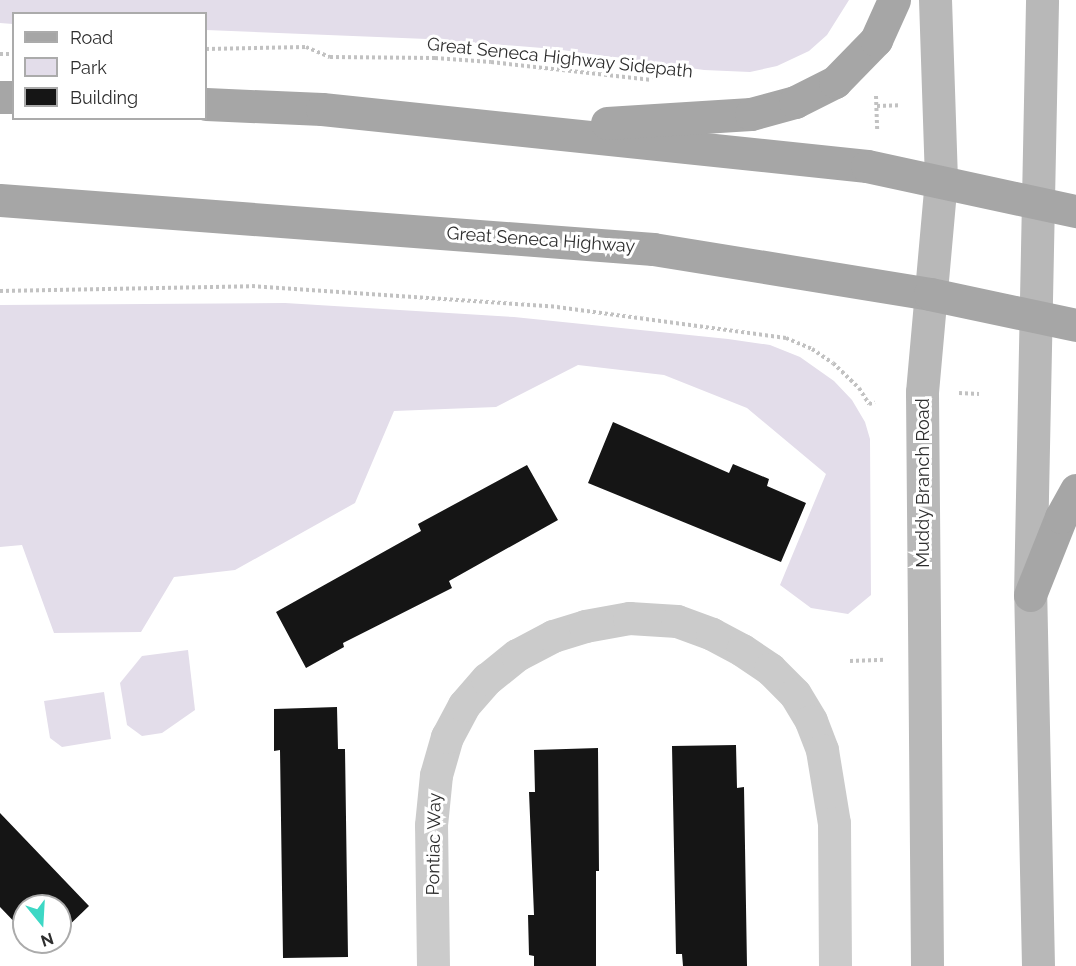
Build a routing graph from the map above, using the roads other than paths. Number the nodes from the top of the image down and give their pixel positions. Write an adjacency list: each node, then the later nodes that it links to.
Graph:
1 (894, 0): 5 (main road)
2 (935, 0): 6 (main road, Muddy Branch Road)
3 (1042, 0): 8 (main road)
4 (207, 105): 5 (main road)
5 (514, 129): 6 (main road)
6 (941, 180): 8 (main road); 10 (main road, Muddy Branch Road)
7 (0, 200): 10 (main road, Great Seneca Highway)
8 (1038, 202): 9 (main road); 11 (main road)
9 (1076, 211)
10 (930, 294): 11 (main road, Great Seneca Highway); 17 (main road, Muddy Branch Road)
11 (1036, 316): 12 (main road, Great Seneca Highway); 14 (main road)
12 (1076, 325)
13 (1076, 490): 14 (main road)
14 (1030, 595): 18 (main road)
15 (434, 966): 16 (street, Pontiac Way)
16 (835, 966)
17 (927, 966)
18 (1038, 966)

